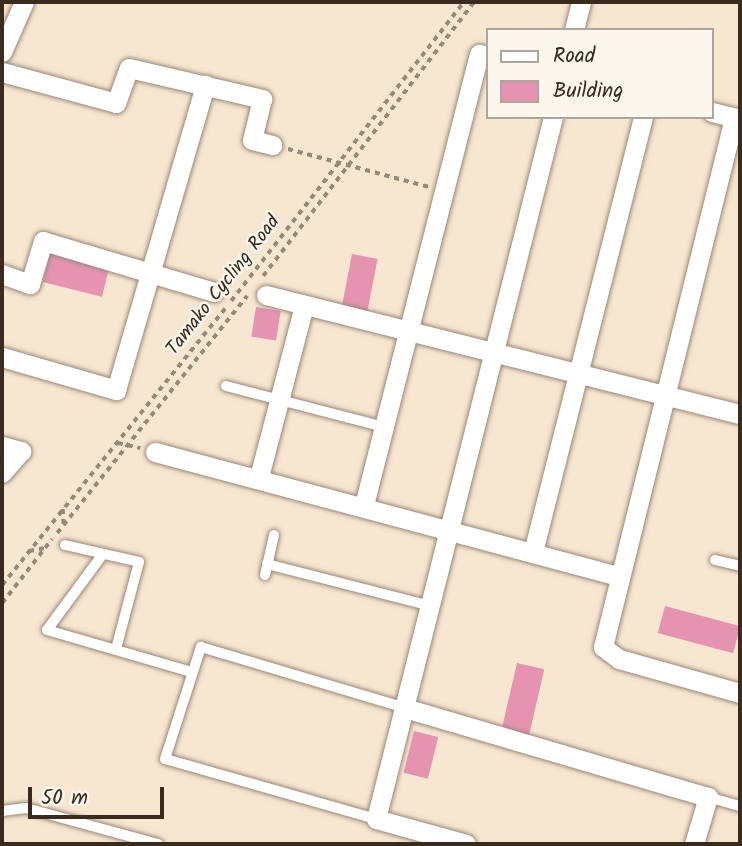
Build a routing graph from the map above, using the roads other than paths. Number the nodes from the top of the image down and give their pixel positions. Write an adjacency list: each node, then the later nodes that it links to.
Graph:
1 (24, 2): 4 (street)
2 (581, 2): 3 (street)
3 (574, 28)
4 (2, 52)
5 (486, 56): 18 (street)
6 (2, 72): 7 (street)
7 (205, 85): 12 (street); 14 (street)
8 (714, 112): 9 (street)
9 (737, 118): 23 (street)
10 (552, 119): 19 (street)
11 (643, 119): 21 (street)
12 (272, 145)
13 (2, 274): 14 (street)
14 (152, 274): 16 (street); 20 (street)
15 (261, 290): 17 (street)
16 (214, 292)
17 (304, 305): 18 (street); 24 (street)
18 (409, 330): 19 (street); 26 (street)
19 (494, 352): 21 (street); 32 (street)
20 (2, 357)
21 (579, 374): 23 (street); 35 (street)
22 (226, 386): 24 (lane)
23 (663, 395): 25 (street); 39 (street)
24 (279, 400): 26 (lane); 30 (street)
25 (740, 414)
26 (384, 427): 31 (street)
27 (2, 446): 29 (street)
28 (155, 452): 30 (street)
29 (2, 473)
30 (259, 477): 31 (street)
31 (364, 505): 32 (street)
32 (450, 528): 35 (street); 40 (street)
33 (274, 535): 40 (lane)
34 (65, 545): 36 (lane)
35 (533, 552): 39 (street)
36 (103, 554): 41 (lane); 41 (lane)
37 (715, 560): 38 (lane)
38 (740, 566)
39 (618, 576): 43 (street)
40 (430, 606): 44 (street)
41 (116, 649): 42 (lane)
42 (192, 672): 44 (lane); 48 (lane)
43 (740, 693)
44 (405, 708): 45 (street); 48 (street)
45 (708, 796): 46 (lane); 52 (street)
46 (740, 806)
47 (2, 811): 50 (lane)
48 (376, 819): 49 (street)
49 (446, 841): 51 (street)
50 (158, 844)
51 (466, 844)
52 (694, 844)

